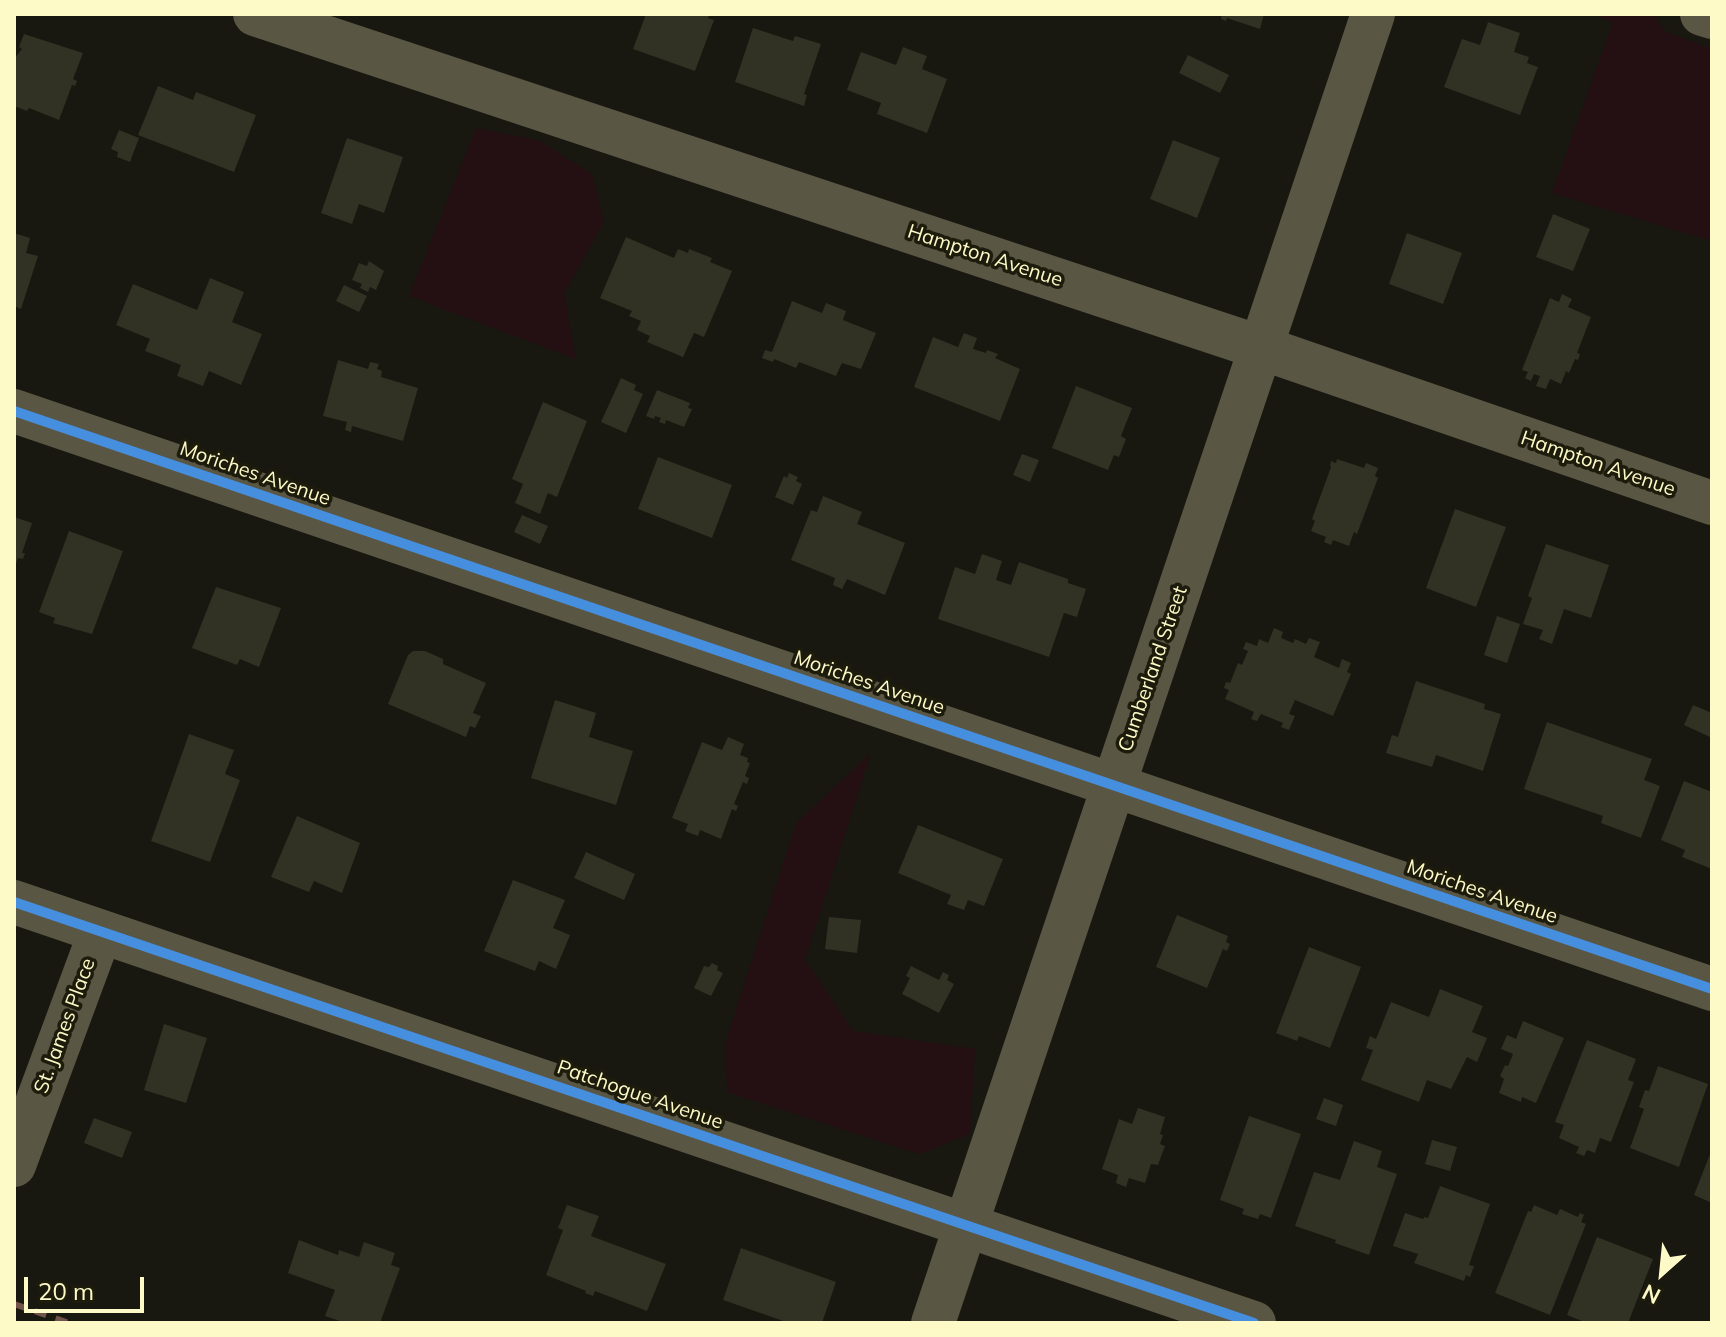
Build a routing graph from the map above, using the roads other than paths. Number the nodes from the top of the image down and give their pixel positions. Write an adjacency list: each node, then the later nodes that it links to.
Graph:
1 (255, 14): 5 (street, Hampton Avenue)
2 (1373, 14): 5 (street, Cumberland Street)
3 (1702, 14): 4 (street)
4 (1712, 17)
5 (1262, 348): 7 (street, Hampton Avenue); 8 (street, Cumberland Street)
6 (14, 411): 8 (street, Moriches Avenue)
7 (1712, 503)
8 (1113, 786): 11 (street, Moriches Avenue); 13 (street, Cumberland Street)
9 (14, 902): 10 (street, Patchogue Avenue)
10 (100, 933): 12 (street, St. James Place); 13 (street, Patchogue Avenue)
11 (1712, 989)
12 (14, 1165)
13 (967, 1224): 14 (street, Cumberland Street); 15 (street, Patchogue Avenue)
14 (933, 1323)
15 (1254, 1323)

